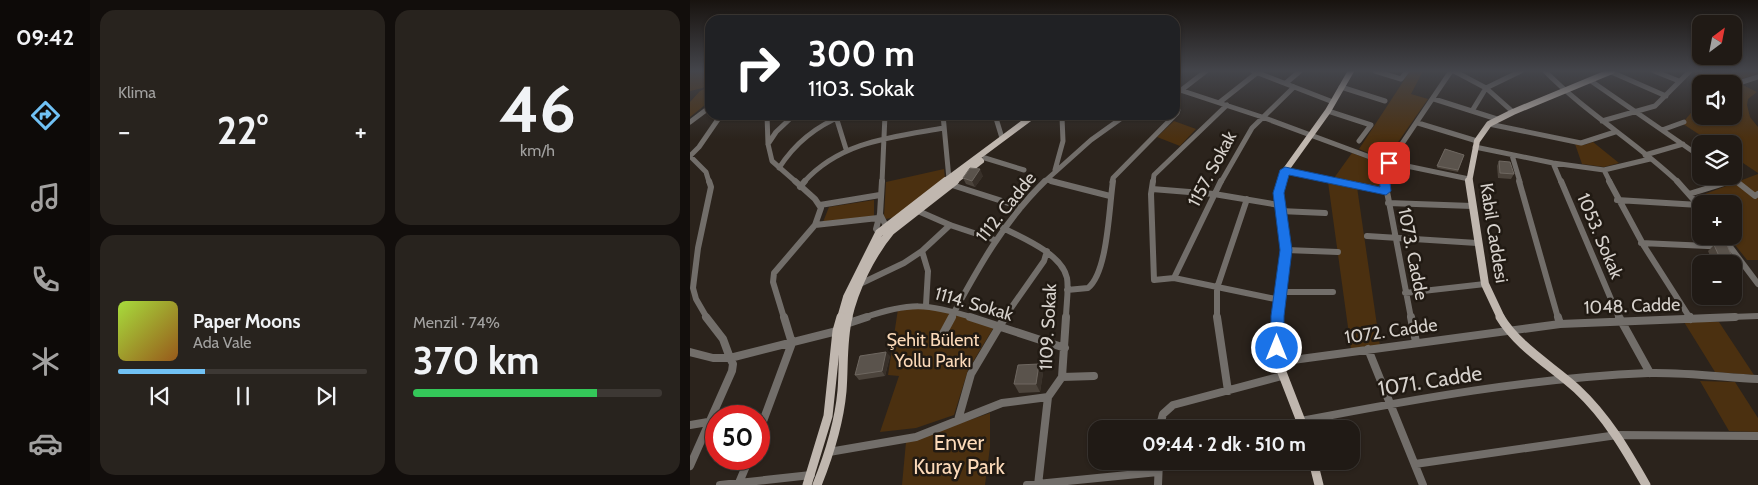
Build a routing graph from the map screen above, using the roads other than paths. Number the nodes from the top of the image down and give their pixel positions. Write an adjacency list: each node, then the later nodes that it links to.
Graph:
1 (1180, 94): 18 (street)
2 (1230, 94): 18 (street)
3 (1287, 94): 26 (street, 1157. Sokak)
4 (1312, 94): 19 (street)
5 (1338, 94): 19 (main road)
6 (1362, 94): 17 (street)
7 (1438, 94): 16 (street, 1073. Cadde)
8 (1483, 94): 23 (street)
9 (1492, 94): 25 (street)
10 (1561, 94): 25 (main road, Kabil Caddesi)
11 (1567, 94): 41 (street)
12 (1610, 94): 24 (street)
13 (1661, 94): 15 (street)
14 (1668, 94): 15 (street)
15 (1666, 96): 24 (street)
16 (1434, 99): 23 (street); 44 (street, 1073. Cadde)
17 (1385, 101)
18 (1220, 102): 20 (street)
19 (1334, 102): 22 (main road)
20 (1227, 105): 26 (street); 75 (street)
21 (705, 111): 42 (street)
22 (1328, 111): 49 (main road); 52 (street)
23 (1472, 111): 27 (street)
24 (1636, 111): 41 (street); 47 (street)
25 (1513, 112): 27 (main road, Kabil Caddesi)
26 (1262, 117): 49 (street); 77 (street, 1157. Sokak)
27 (1497, 119): 45 (main road, Kabil Caddesi)
28 (718, 120): 59 (street)
29 (767, 120): 53 (street)
30 (789, 120): 53 (street)
31 (832, 120): 64 (street)
32 (837, 120): 56 (street)
33 (885, 120): 50 (street)
34 (943, 120): 46 (street)
35 (997, 120): 51 (street)
36 (1028, 120): 51 (main road)
37 (1034, 120): 51 (main road)
38 (1062, 120): 68 (street)
39 (1120, 120): 68 (street, 1112. Cadde)
40 (1170, 120): 81 (street)
41 (1602, 121): 48 (street)
42 (690, 122)
43 (1684, 122): 47 (street)
44 (1418, 123): 54 (street); 62 (street, 1073. Cadde)
45 (1489, 124): 48 (street); 54 (main road, Kabil Caddesi)
46 (944, 128): 50 (street); 71 (street)
47 (1662, 130): 55 (street)
48 (1616, 132): 60 (street)
49 (1312, 135): 62 (street); 66 (main road)
50 (884, 139): 56 (street); 80 (street)
51 (1003, 140): 61 (main road); 71 (main road)
52 (1359, 141)
53 (768, 144): 64 (street)
54 (1476, 144): 58 (street); 69 (main road, Kabil Caddesi)
55 (1683, 144): 57 (street); 60 (street)
56 (846, 149): 74 (street)
57 (1692, 150)
58 (1512, 155): 63 (street); 124 (street)
59 (690, 156): 134 (street)
60 (1648, 157): 67 (street); 78 (street)
61 (985, 158): 65 (street); 71 (main road)
62 (1389, 163): 69 (street); 76 (street, 1073. Cadde)
63 (1553, 163): 67 (street); 122 (street, 1053. Sokak)
64 (779, 168): 74 (street)
65 (1024, 170)
66 (1285, 170): 76 (street); 90 (main road)
67 (1604, 170): 84 (street)
68 (1055, 171): 70 (street, 1112. Cadde)
69 (1469, 179): 88 (main road, Kabil Caddesi)
70 (1047, 180): 81 (street); 89 (street, 1112. Cadde)
71 (950, 182): 89 (street); 91 (main road); 96 (main road)
72 (1713, 185): 78 (street)
73 (1741, 185): 79 (street)
74 (800, 187): 86 (street)
75 (1152, 189): 77 (street); 109 (street)
76 (1386, 191): 85 (street, 1073. Cadde)
77 (1214, 194): 83 (street); 109 (street, 1157. Sokak)
78 (1689, 194): 82 (street)
79 (1758, 194)
80 (880, 195): 86 (street); 93 (street)
81 (1110, 196): 114 (street)
82 (1692, 197)
83 (1247, 199): 90 (street); 113 (street)
84 (1617, 200): 87 (street); 103 (street)
85 (1388, 203): 88 (street); 100 (street, 1073. Cadde)
86 (820, 205): 94 (street)
87 (1692, 205)
88 (1472, 206): 102 (main road, Kabil Caddesi)
89 (1021, 207): 97 (street, 1112. Cadde)
90 (1280, 208): 92 (street); 105 (main road)
91 (918, 211): 95 (street); 96 (main road)
92 (1325, 213)
93 (879, 216): 94 (street); 96 (street); 98 (street)
94 (814, 225): 130 (street)
95 (950, 225): 101 (street); 106 (street)
96 (888, 228): 98 (main road)
97 (1003, 228): 101 (street, 1112. Cadde); 107 (street, 1109. Sokak)
98 (881, 235): 110 (main road); 127 (main road)
99 (1367, 236): 100 (street)
100 (1396, 237): 102 (street); 116 (street, 1073. Cadde)
101 (995, 240): 119 (street, 1112. Cadde)
102 (1477, 243): 111 (main road, Kabil Caddesi)
103 (1641, 243): 104 (street); 121 (street)
104 (1730, 247): 112 (street)
105 (1286, 250): 108 (street); 117 (main road)
106 (922, 251): 110 (street); 118 (street)
107 (1047, 251): 114 (street, 1109. Sokak); 125 (street)
108 (1338, 252)
109 (1174, 278): 113 (street)
110 (862, 283): 123 (main road)
111 (1485, 284): 116 (street); 126 (main road, Kabil Caddesi)
112 (1758, 284)
113 (1217, 288): 117 (street); 142 (street)
114 (1067, 290): 131 (street, 1109. Sokak)
115 (1333, 292): 117 (street)
116 (1405, 293): 129 (street, 1073. Cadde)
117 (1281, 296): 135 (main road)
118 (926, 305): 119 (street, 1114. Sokak); 123 (street, 1114. Sokak)
119 (955, 312): 125 (street, 1114. Sokak); 128 (street, 1112. Cadde)
120 (1758, 316): 121 (street, 1048. Cadde)
121 (1690, 319): 122 (street, 1048. Cadde)
122 (1621, 322): 124 (street, 1048. Cadde); 136 (street, 1053. Sokak)
123 (846, 324): 156 (main road)
124 (1560, 324): 126 (street, 1048. Cadde)
125 (999, 326): 131 (street, 1114. Sokak); 147 (street)
126 (1508, 330): 129 (street, 1072. Cadde); 140 (main road, Kabil Caddesi)
127 (837, 331): 130 (street); 162 (main road)
128 (939, 341)
129 (1416, 342): 132 (street, 1072. Cadde)
130 (792, 343): 134 (street); 146 (street)
131 (1065, 348): 139 (street, 1109. Sokak)
132 (1368, 349): 135 (street, 1072. Cadde); 144 (street)
133 (690, 352): 134 (street)
134 (730, 358): 145 (street)
135 (1278, 362): 138 (main road)
136 (1650, 373): 140 (street, 1071. Cadde); 141 (street, 1071. Cadde)
137 (1094, 376): 139 (street)
138 (1282, 376): 142 (street); 149 (main road)
139 (1062, 377): 143 (street, 1109. Sokak)
140 (1565, 379): 144 (street, 1071. Cadde); 154 (main road, Kabil Caddesi)
141 (1758, 379)
142 (1228, 390): 148 (street)
143 (1048, 396): 147 (street); 164 (street, 1109. Sokak)
144 (1390, 404): 150 (street, 1071. Cadde); 157 (street)
145 (716, 405)
146 (769, 405)
147 (958, 420): 156 (street)
148 (1161, 420)
149 (1301, 420)
150 (1324, 420)
151 (705, 422): 152 (street)
152 (690, 425)
153 (705, 429): 158 (street)
154 (1617, 435): 155 (street); 157 (street); 172 (main road, Kabil Caddesi)
155 (1758, 436)
156 (829, 452): 167 (main road)
157 (1415, 464): 171 (street)
158 (690, 466)
159 (744, 470): 163 (street)
160 (1316, 470): 170 (main road)
161 (1158, 472): 164 (street); 169 (street)
162 (811, 475): 163 (street); 166 (main road)
163 (739, 484): 165 (street)
164 (1038, 484): 168 (street)
165 (720, 485)
166 (807, 485)
167 (817, 485)
168 (1027, 485)
169 (1158, 485)
170 (1319, 485)
171 (1423, 485)
172 (1646, 485)

